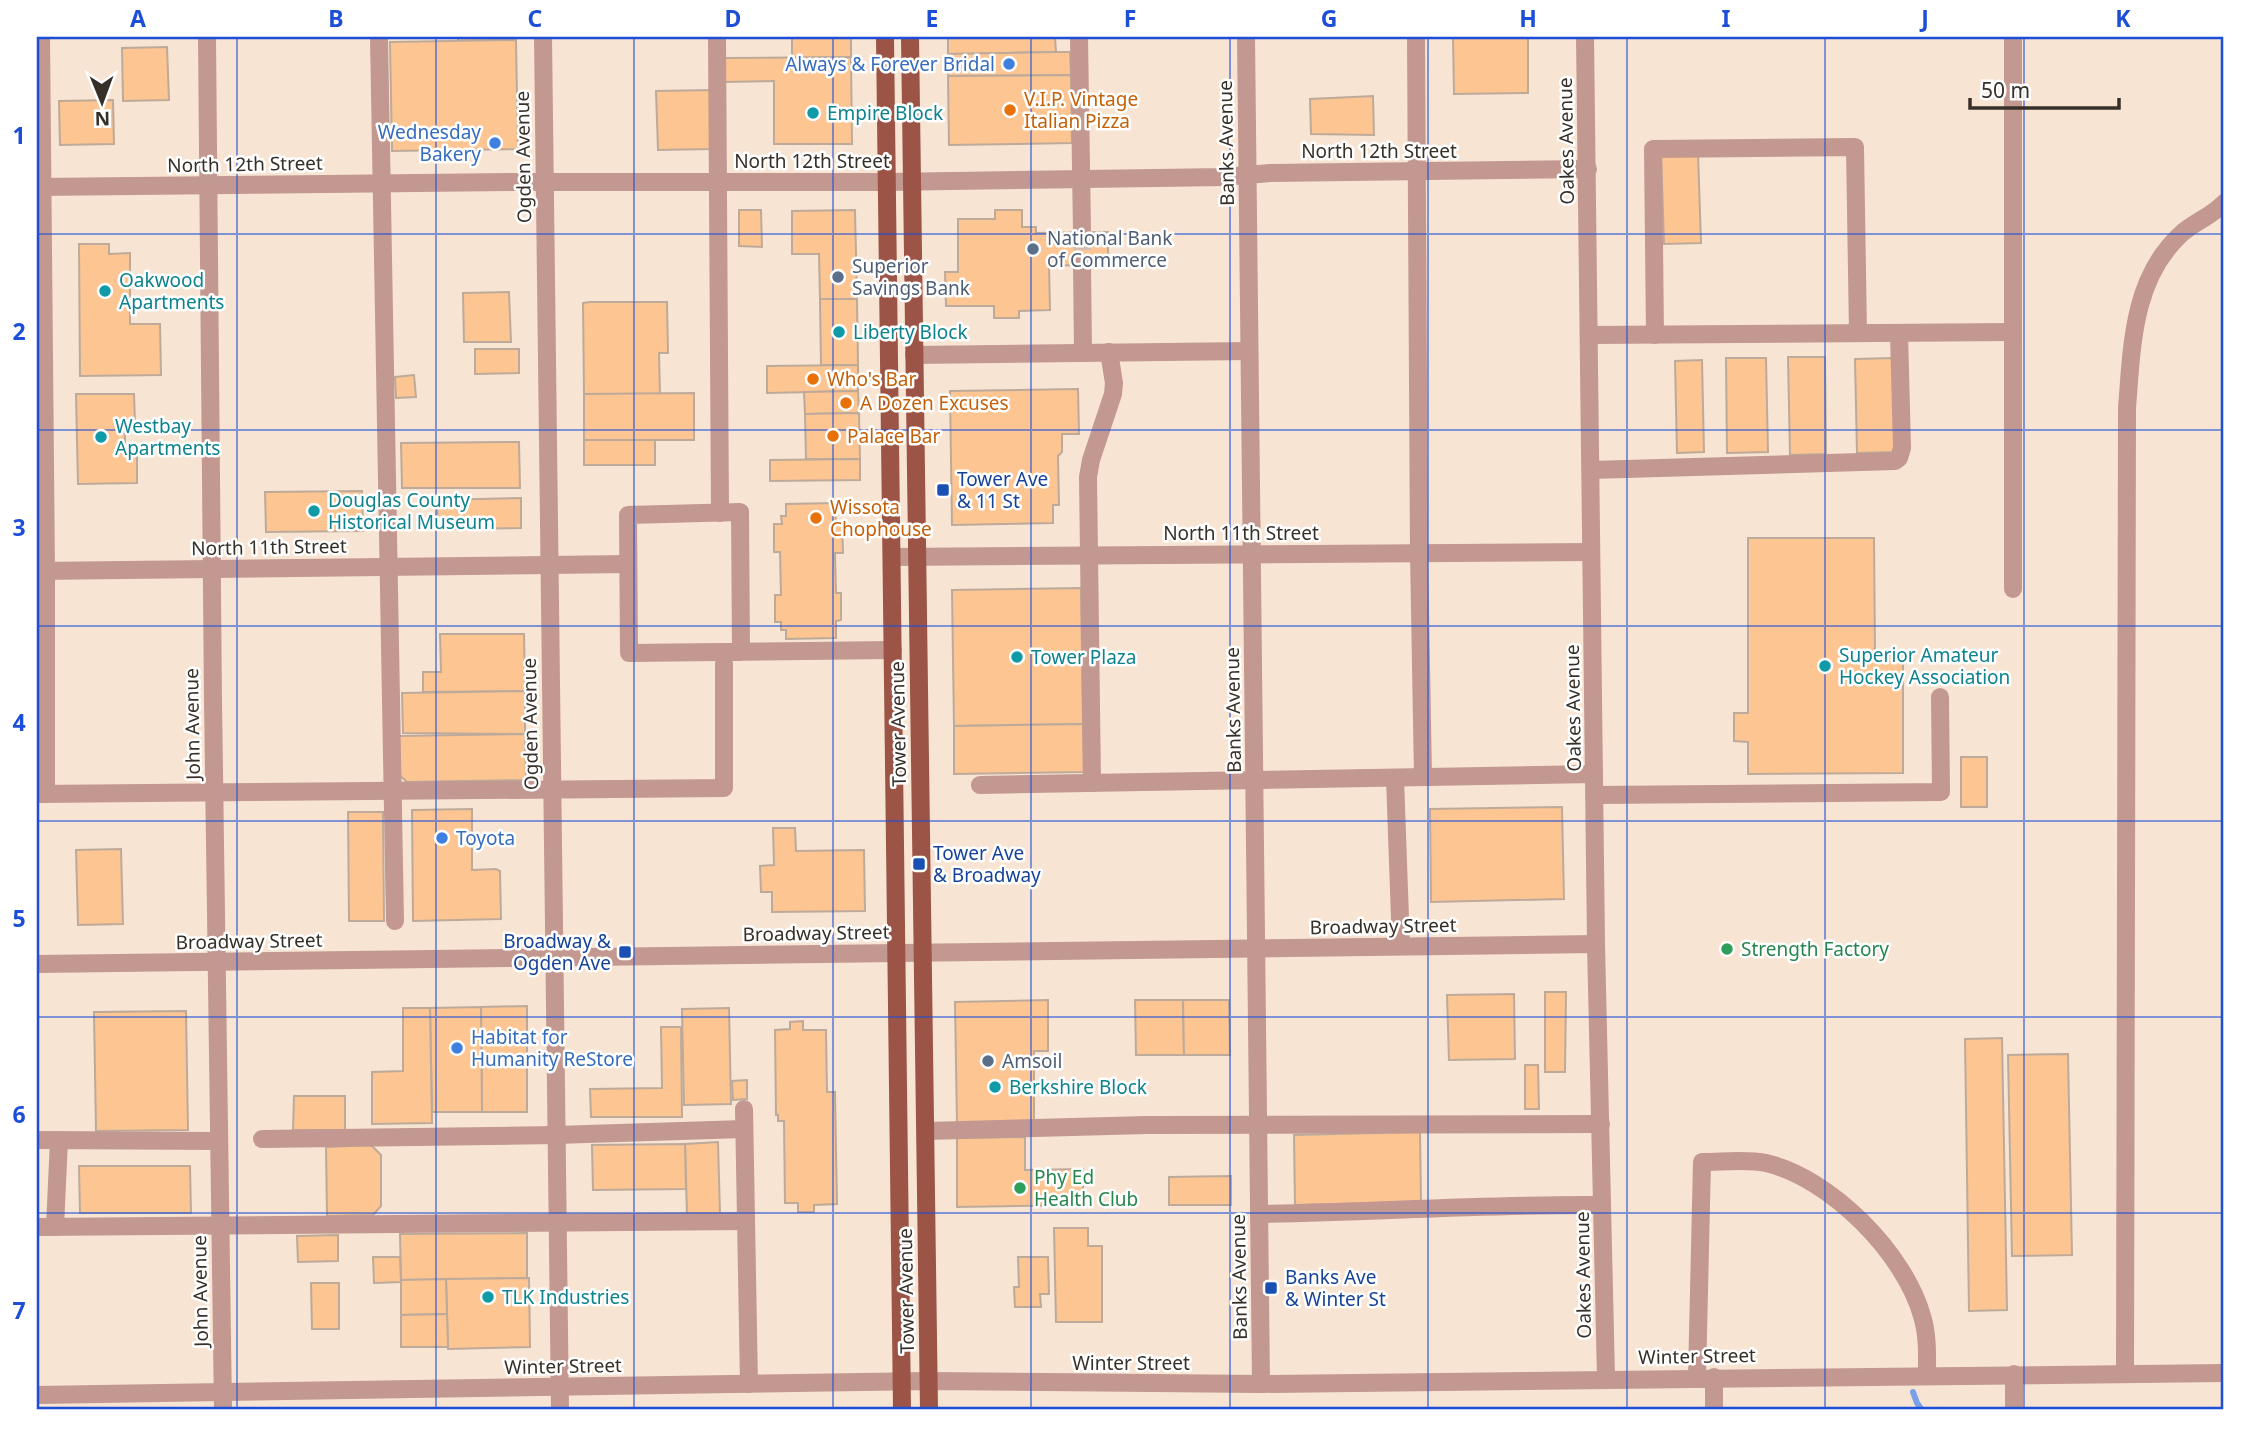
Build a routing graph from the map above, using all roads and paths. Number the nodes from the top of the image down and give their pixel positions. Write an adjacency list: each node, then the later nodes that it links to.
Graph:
1 (41, 37): 23 (street)
2 (207, 37): 22 (street, John Avenue)
3 (379, 37): 21 (street)
4 (543, 37): 19 (street, Ogden Avenue)
5 (717, 37): 20 (street)
6 (885, 37): 18 (main road, Tower Avenue)
7 (910, 37): 17 (main road, Tower Avenue)
8 (1079, 37): 16 (street)
9 (1246, 37): 15 (street, Banks Avenue)
10 (1416, 37): 14 (street)
11 (1585, 37): 13 (street, Oakes Avenue)
12 (2012, 37): 27 (street)
13 (1588, 169): 14 (street, North 12th Street); 30 (street, Oakes Avenue)
14 (1417, 172): 15 (street, North 12th Street); 40 (street)
15 (1247, 174): 16 (street, North 12th Street); 32 (street, Banks Avenue)
16 (1082, 179): 17 (street, North 12th Street); 25 (street)
17 (912, 181): 18 (street, North 12th Street); 35 (main road, Tower Avenue)
18 (887, 182): 20 (street, North 12th Street); 42 (main road, Tower Avenue)
19 (544, 183): 20 (street, North 12th Street); 21 (street, North 12th Street); 44 (street, Ogden Avenue)
20 (718, 183): 37 (street)
21 (380, 184): 22 (street, North 12th Street); 46 (street)
22 (209, 185): 23 (street, North 12th Street); 47 (street, John Avenue)
23 (40, 187): 48 (street)
24 (2224, 203): 91 (street)
25 (1082, 232)
26 (1082, 265): 33 (street)
27 (2013, 332): 29 (street); 49 (street)
28 (1858, 333): 29 (street); 31 (street); 31 (street)
29 (1899, 333): 36 (street)
30 (1589, 335): 31 (street); 36 (street, Oakes Avenue)
31 (1655, 335)
32 (1250, 351): 34 (street); 39 (street, Banks Avenue)
33 (1083, 352): 34 (street); 35 (street)
34 (1109, 352): 41 (street)
35 (914, 355): 43 (main road, Tower Avenue)
36 (1591, 470): 38 (street, Oakes Avenue)
37 (720, 513): 45 (street); 51 (street)
38 (1591, 552): 40 (street, North 11th Street); 54 (street, Oakes Avenue)
39 (1252, 553): 40 (street, North 11th Street); 41 (street, North 11th Street); 57 (street, Banks Avenue)
40 (1419, 553): 56 (street)
41 (1088, 555): 43 (street, North 11th Street); 58 (street)
42 (892, 557): 43 (street, North 11th Street); 50 (main road, Tower Avenue)
43 (917, 557): 70 (main road, Tower Avenue)
44 (549, 564): 45 (street, North 11th Street); 46 (street, North 11th Street); 60 (street, Ogden Avenue)
45 (628, 564): 51 (street)
46 (388, 566): 47 (street, North 11th Street); 61 (street)
47 (213, 569): 48 (street, North 11th Street); 62 (street, John Avenue)
48 (41, 571): 63 (street)
49 (2013, 589)
50 (893, 650): 51 (street); 69 (main road, Tower Avenue)
51 (741, 652)
52 (724, 664): 60 (street)
53 (1940, 697): 64 (street)
54 (1594, 774): 56 (street); 64 (street, Oakes Avenue)
55 (1395, 778): 56 (street); 57 (street); 67 (street)
56 (1423, 778)
57 (1255, 780): 58 (street); 68 (street, Banks Avenue)
58 (1092, 783): 59 (street)
59 (980, 785)
60 (552, 789): 61 (street); 71 (street, Ogden Avenue)
61 (391, 790): 62 (street); 65 (street)
62 (214, 792): 63 (street); 72 (street, John Avenue)
63 (41, 794)
64 (1595, 795): 66 (street, Oakes Avenue)
65 (395, 921)
66 (1597, 944): 67 (street, Broadway Street); 75 (street, Oakes Avenue)
67 (1401, 946): 68 (street, Broadway Street)
68 (1257, 948): 70 (street, Broadway Street); 76 (street, Banks Avenue)
69 (895, 953): 70 (street, Broadway Street); 71 (street, Broadway Street); 98 (main road, Tower Avenue)
70 (922, 953): 78 (main road, Tower Avenue)
71 (554, 958): 72 (street, Broadway Street); 79 (street, Ogden Avenue)
72 (216, 962): 73 (street, Broadway Street); 83 (street, John Avenue)
73 (37, 964)
74 (744, 1109): 77 (street)
75 (1601, 1124): 76 (street); 84 (street, Oakes Avenue)
76 (1259, 1125): 78 (street); 85 (street, Banks Avenue)
77 (744, 1129): 79 (street); 86 (street)
78 (926, 1131): 97 (main road, Tower Avenue)
79 (556, 1135): 80 (street); 87 (street, Ogden Avenue)
80 (262, 1139)
81 (37, 1140): 82 (street)
82 (59, 1140): 83 (street); 90 (street)
83 (219, 1141): 88 (street, John Avenue)
84 (1602, 1205): 85 (street); 96 (street, Oakes Avenue)
85 (1259, 1214): 100 (street, Banks Avenue)
86 (746, 1221): 87 (street); 99 (street)
87 (557, 1223): 88 (street); 101 (street, Ogden Avenue)
88 (220, 1224): 90 (street); 102 (street, John Avenue)
89 (37, 1227): 90 (street)
90 (55, 1227)
91 (2125, 1373): 92 (street, Winter Street); 93 (street, Winter Street)
92 (2224, 1373)
93 (2014, 1374): 94 (street, Winter Street); 109 (street)
94 (1927, 1375): 95 (street, Winter Street); 95 (street)
95 (1705, 1377): 96 (street, Winter Street); 108 (street)
96 (1606, 1378): 100 (street, Winter Street)
97 (928, 1381): 98 (street, Winter Street); 100 (street, Winter Street); 107 (main road, Tower Avenue)
98 (902, 1382): 99 (street, Winter Street); 106 (main road, Tower Avenue)
99 (749, 1384): 101 (street, Winter Street)
100 (1261, 1384)
101 (560, 1387): 102 (street, Winter Street); 105 (street, Ogden Avenue)
102 (223, 1392): 103 (street, Winter Street); 104 (street, John Avenue)
103 (37, 1395)
104 (223, 1410)
105 (560, 1410)
106 (902, 1410)
107 (929, 1410)
108 (1714, 1410)
109 (2014, 1410)

